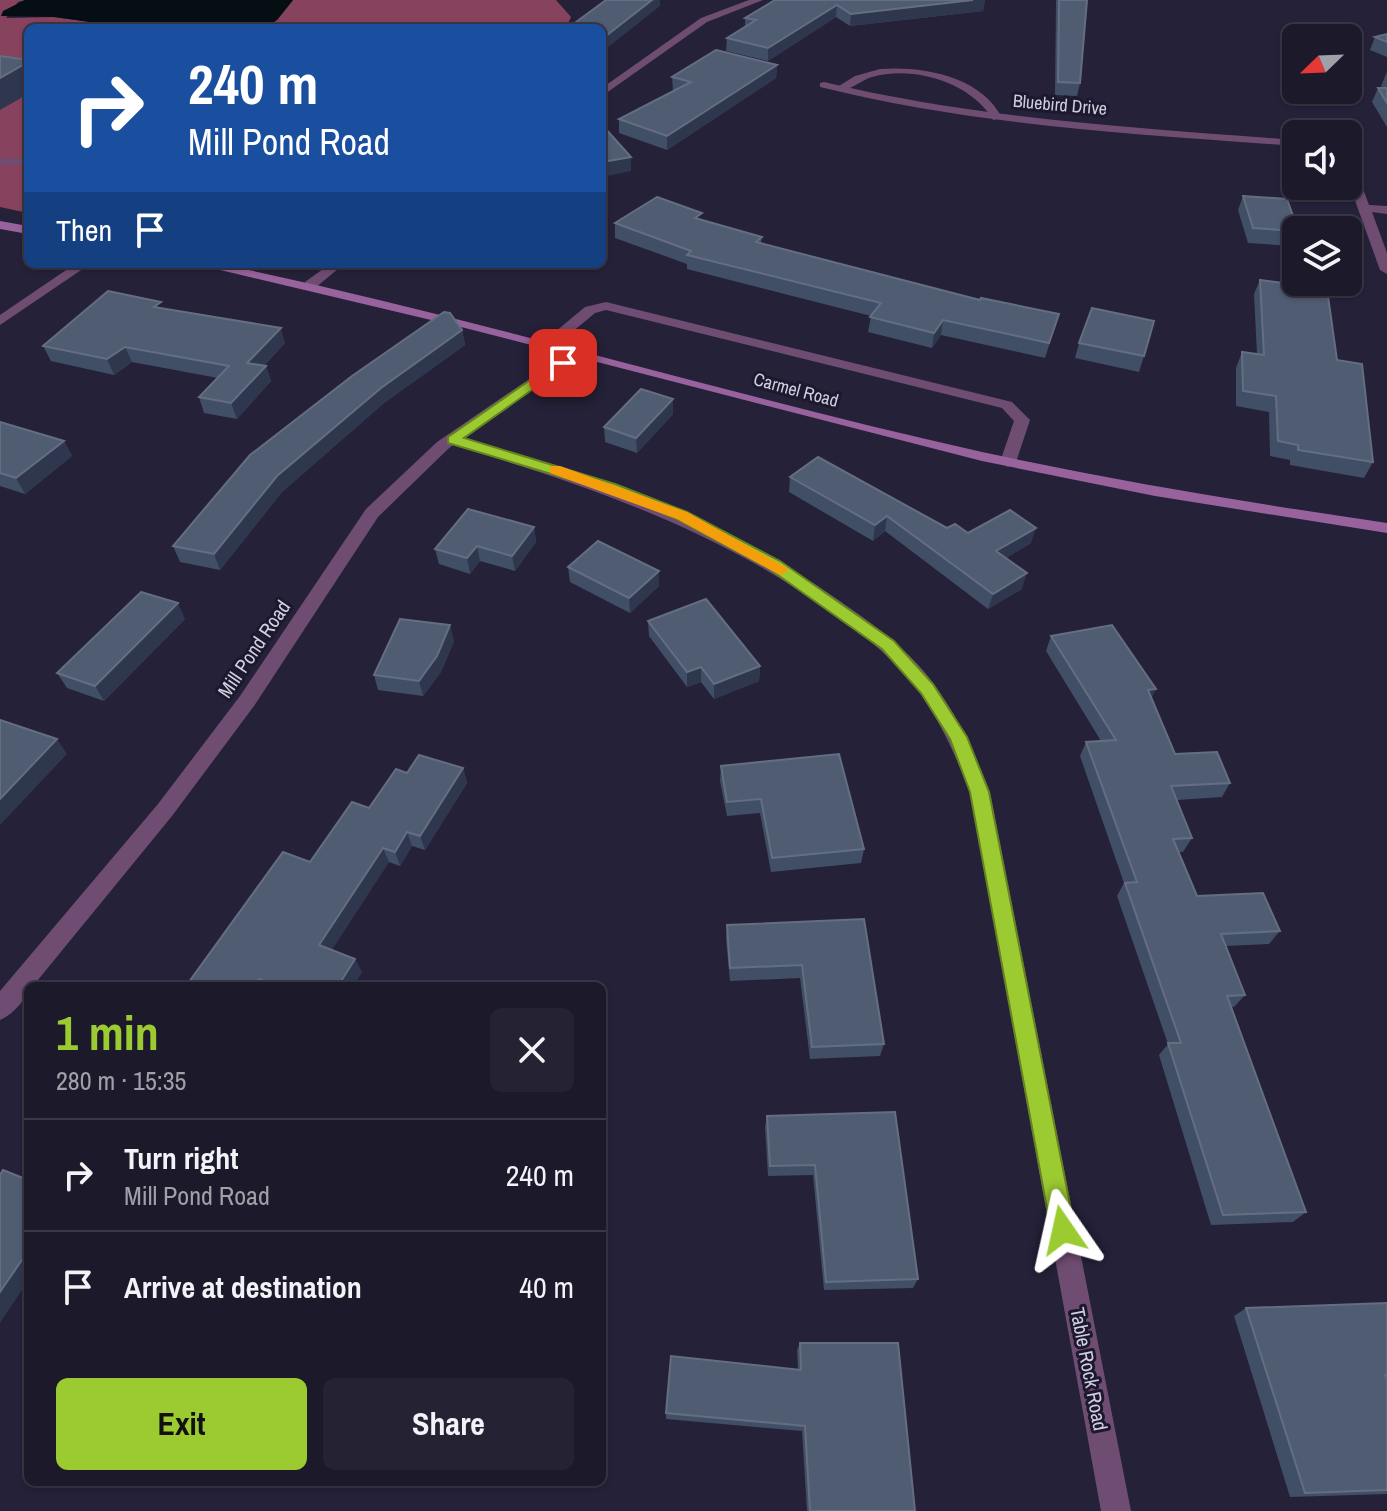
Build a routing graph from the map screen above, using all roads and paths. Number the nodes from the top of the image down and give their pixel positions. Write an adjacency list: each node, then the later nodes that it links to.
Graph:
1 (730, 0): 3 (street)
2 (758, 0): 3 (street)
3 (741, 5): 6 (street)
4 (824, 85): 5 (street, Bluebird Drive)
5 (839, 89): 7 (street, Bluebird Drive); 7 (street)
6 (606, 90)
7 (997, 118): 8 (street, Bluebird Drive)
8 (1282, 142)
9 (24, 161): 10 (street)
10 (0, 162)
11 (1362, 200): 12 (street)
12 (1365, 208): 13 (street); 19 (street)
13 (1387, 210)
14 (0, 225): 15 (main road)
15 (24, 229)
16 (78, 268): 21 (street)
17 (222, 268): 20 (main road, Carmel Road)
18 (333, 268): 20 (street)
19 (1387, 270)
20 (310, 285): 22 (main road, Carmel Road)
21 (0, 321)
22 (548, 345): 23 (main road, Carmel Road); 25 (street)
23 (578, 352): 24 (street, Mill Pond Road); 25 (main road, Carmel Road)
24 (453, 440): 27 (street, Mill Pond Road); 28 (street, Table Rock Road)
25 (1008, 462): 26 (main road, Carmel Road)
26 (1387, 528)
27 (0, 1009)
28 (1116, 1511)

